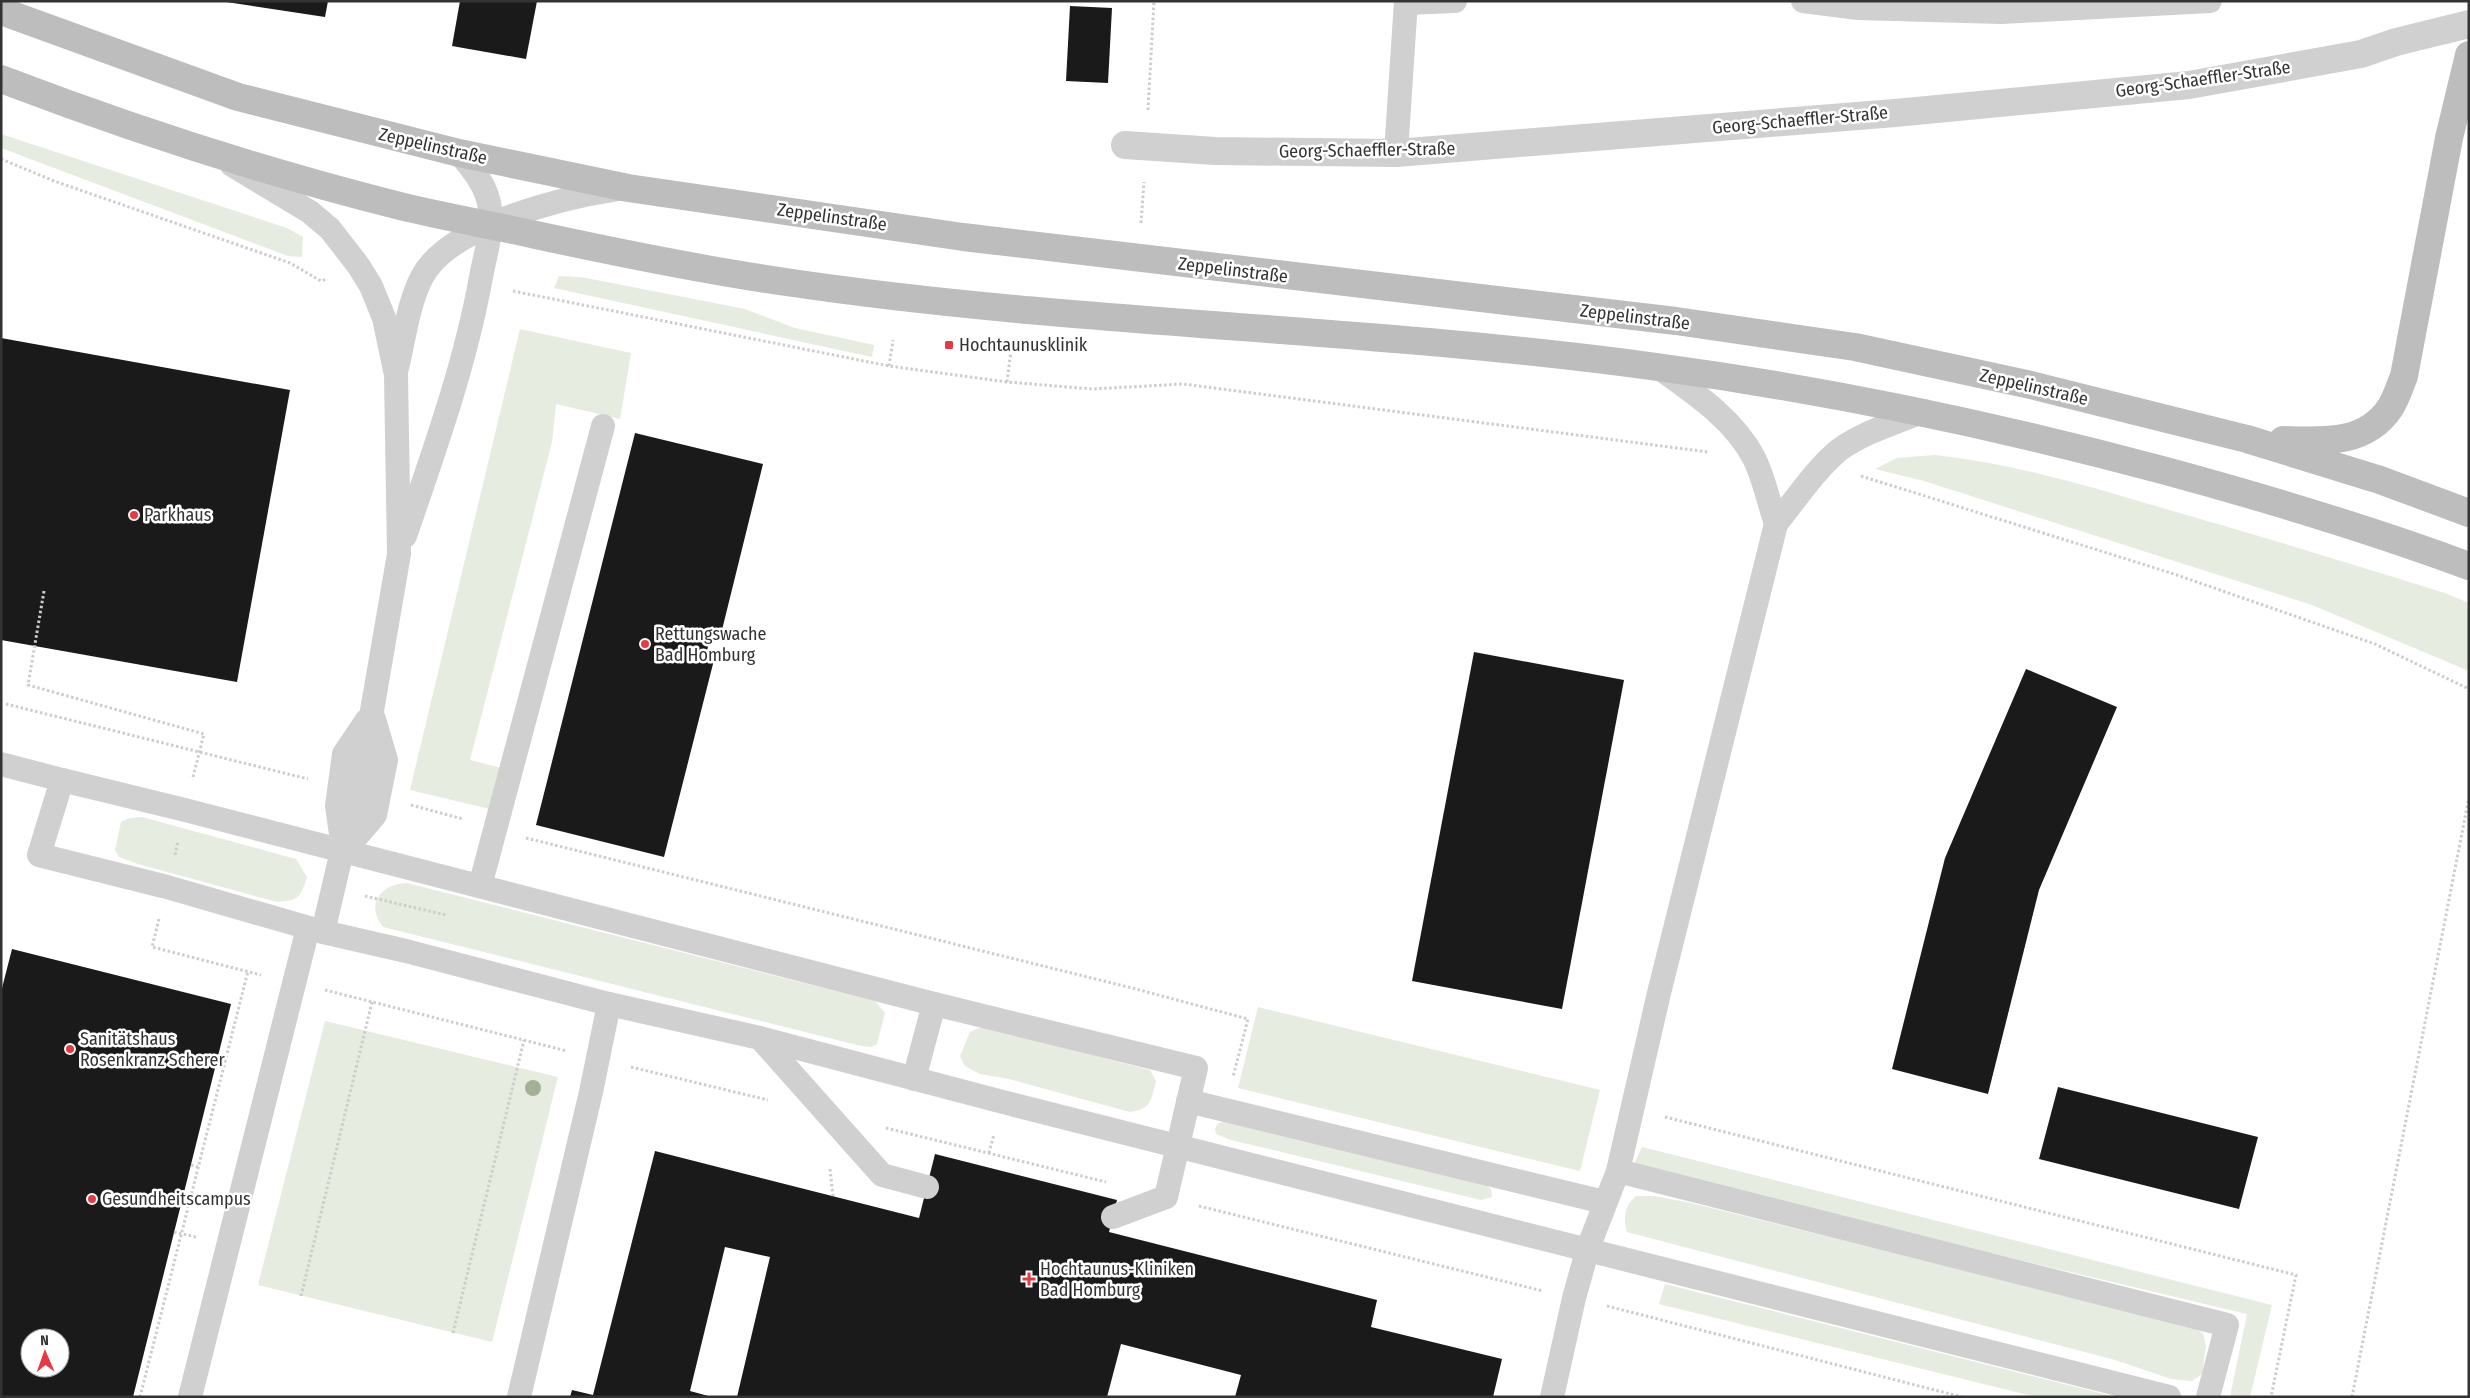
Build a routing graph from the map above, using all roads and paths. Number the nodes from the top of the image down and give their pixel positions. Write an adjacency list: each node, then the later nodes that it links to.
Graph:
1 (1455, 1): 4 (lane)
2 (1803, 1): 3 (lane)
3 (2210, 1)
4 (1406, 2): 11 (lane)
5 (1, 11): 10 (main road, Zeppelinstraße)
6 (2469, 24): 11 (street, Georg-Schaeffler-Straße)
7 (2469, 55): 26 (main road)
8 (1, 79): 12 (main road)
9 (1125, 145): 11 (street, Georg-Schaeffler-Straße)
10 (459, 153): 14 (main road, Zeppelinstraße); 15 (lane)
11 (1396, 153)
12 (217, 156): 15 (main road); 16 (lane)
13 (1, 159): 16 (path)
14 (628, 188): 15 (lane); 26 (main road, Zeppelinstraße)
15 (491, 225): 17 (lane); 21 (main road); 22 (lane)
16 (358, 265): 22 (lane)
17 (480, 282): 20 (path); 31 (lane)
18 (892, 340): 20 (path)
19 (1011, 352): 23 (path)
20 (889, 366): 23 (path)
21 (1658, 367): 24 (main road); 30 (lane)
22 (396, 375): 31 (lane)
23 (1007, 382): 27 (path)
24 (1924, 411): 30 (lane); 32 (main road)
25 (603, 426): 43 (lane)
26 (2247, 439): 29 (main road, Zeppelinstraße)
27 (1716, 454)
28 (1858, 475): 34 (path)
29 (2469, 513)
30 (1776, 524): 56 (lane)
31 (399, 554): 36 (lane)
32 (2469, 566)
33 (44, 591): 37 (path)
34 (2469, 689)
35 (6, 704): 37 (path)
36 (372, 712): 40 (lane); 41 (lane); 44 (lane)
37 (200, 752): 40 (path)
38 (1, 764): 39 (lane)
39 (62, 780): 44 (lane); 46 (lane)
40 (340, 787): 44 (lane)
41 (378, 797): 43 (path); 44 (lane)
42 (2469, 797): 76 (path)
43 (495, 829): 45 (lane); 54 (path)
44 (344, 851): 45 (lane); 46 (lane)
45 (480, 886): 50 (lane)
46 (316, 930): 49 (lane); 70 (lane)
47 (248, 971): 59 (path)
48 (372, 1002): 67 (path)
49 (609, 1004): 51 (lane); 71 (lane)
50 (934, 1004): 53 (lane); 55 (lane)
51 (760, 1038): 53 (lane); 61 (lane)
52 (524, 1040): 68 (path)
53 (914, 1079): 57 (lane)
54 (1232, 1083)
55 (1188, 1101): 57 (lane); 62 (lane)
56 (1631, 1110): 60 (lane); 75 (path)
57 (1178, 1146): 63 (lane); 66 (lane)
58 (191, 1165): 59 (path)
59 (198, 1167): 65 (path)
60 (1618, 1171): 62 (lane); 74 (lane)
61 (927, 1186)
62 (1604, 1202): 66 (lane)
63 (1113, 1217)
64 (174, 1232): 65 (path)
65 (181, 1234): 69 (path)
66 (1588, 1248): 72 (lane); 73 (lane)
67 (301, 1296)
68 (452, 1333)
69 (140, 1397)
70 (190, 1397)
71 (518, 1397)
72 (1552, 1397)
73 (2169, 1397)
74 (2208, 1397)
75 (2271, 1397)
76 (2352, 1397)

